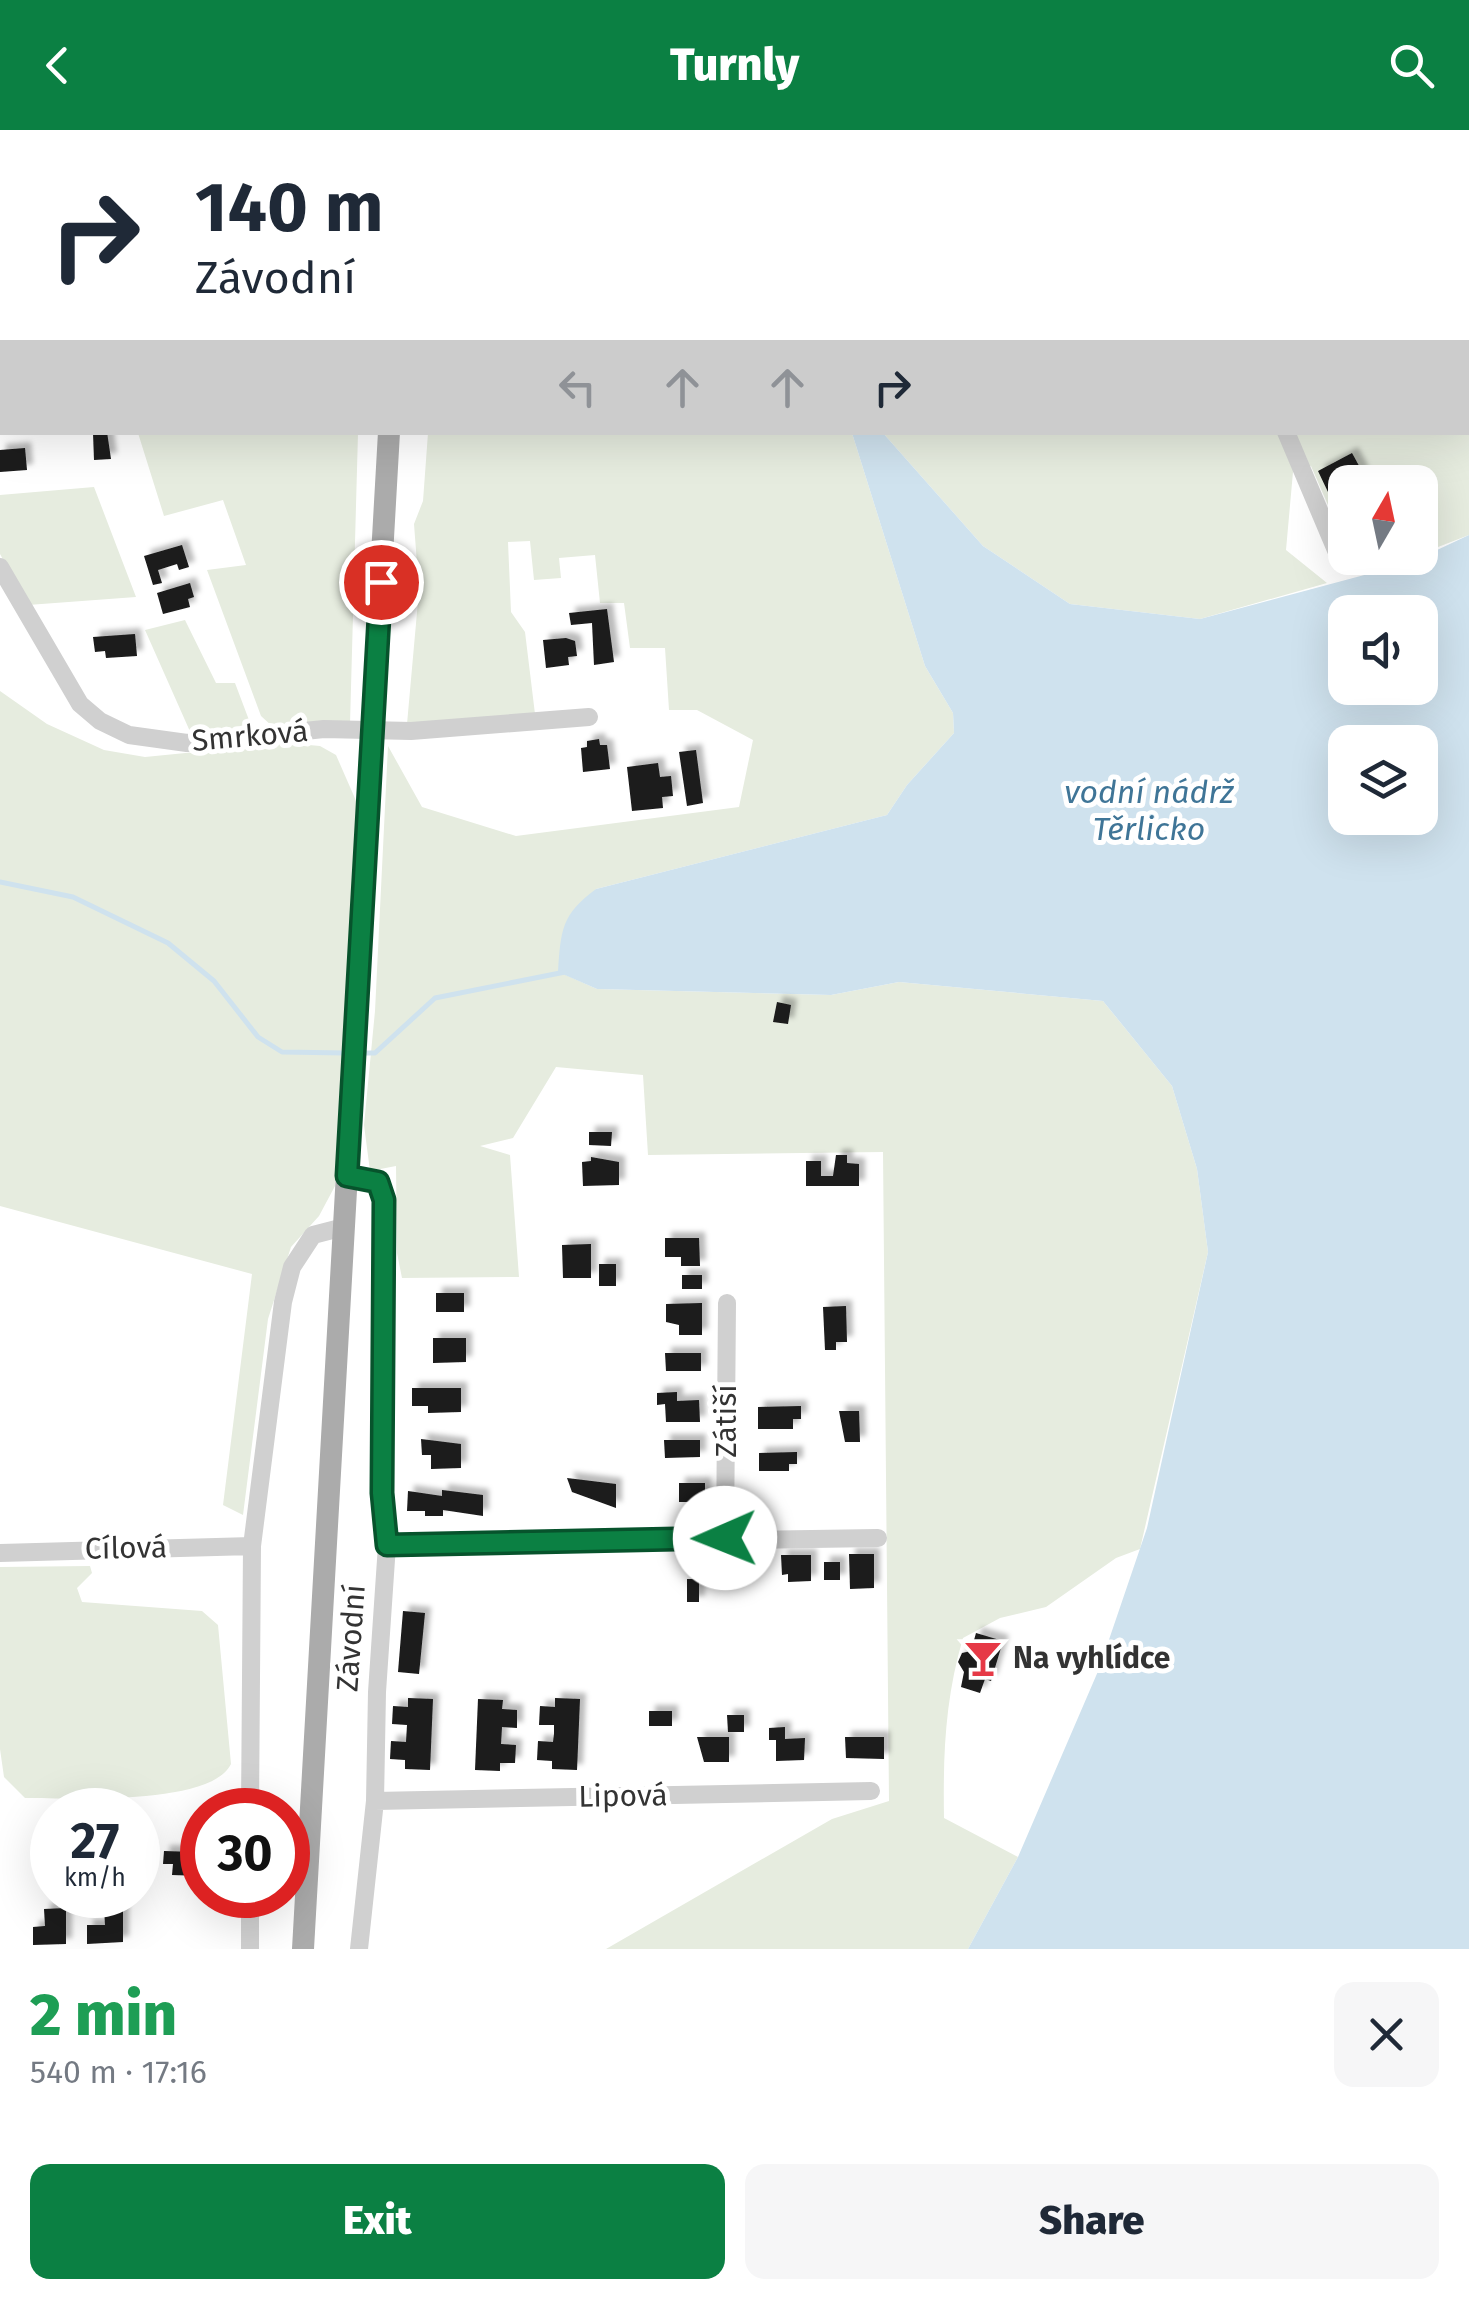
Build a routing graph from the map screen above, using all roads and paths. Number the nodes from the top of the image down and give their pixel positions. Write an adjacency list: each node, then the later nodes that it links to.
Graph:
1 (389, 435): 6 (main road, Závodní)
2 (1287, 435): 3 (street)
3 (1328, 533)
4 (0, 566): 6 (street, Smrková)
5 (588, 717): 6 (street, Smrková)
6 (373, 732): 7 (main road, Závodní)
7 (347, 1176): 8 (main road, Závodní); 12 (street, Závodní)
8 (344, 1227): 13 (street); 20 (main road, Závodní)
9 (726, 1303): 10 (street, Zátiší)
10 (725, 1538): 11 (street); 12 (street)
11 (878, 1538)
12 (387, 1545): 17 (street, Závodní)
13 (252, 1546): 14 (street, Cílová); 15 (street)
14 (0, 1553)
15 (250, 1788)
16 (871, 1791): 17 (street, Lipová)
17 (376, 1800): 21 (street, Závodní)
18 (250, 1918): 19 (street)
19 (250, 1949)
20 (303, 1949)
21 (359, 1949)

